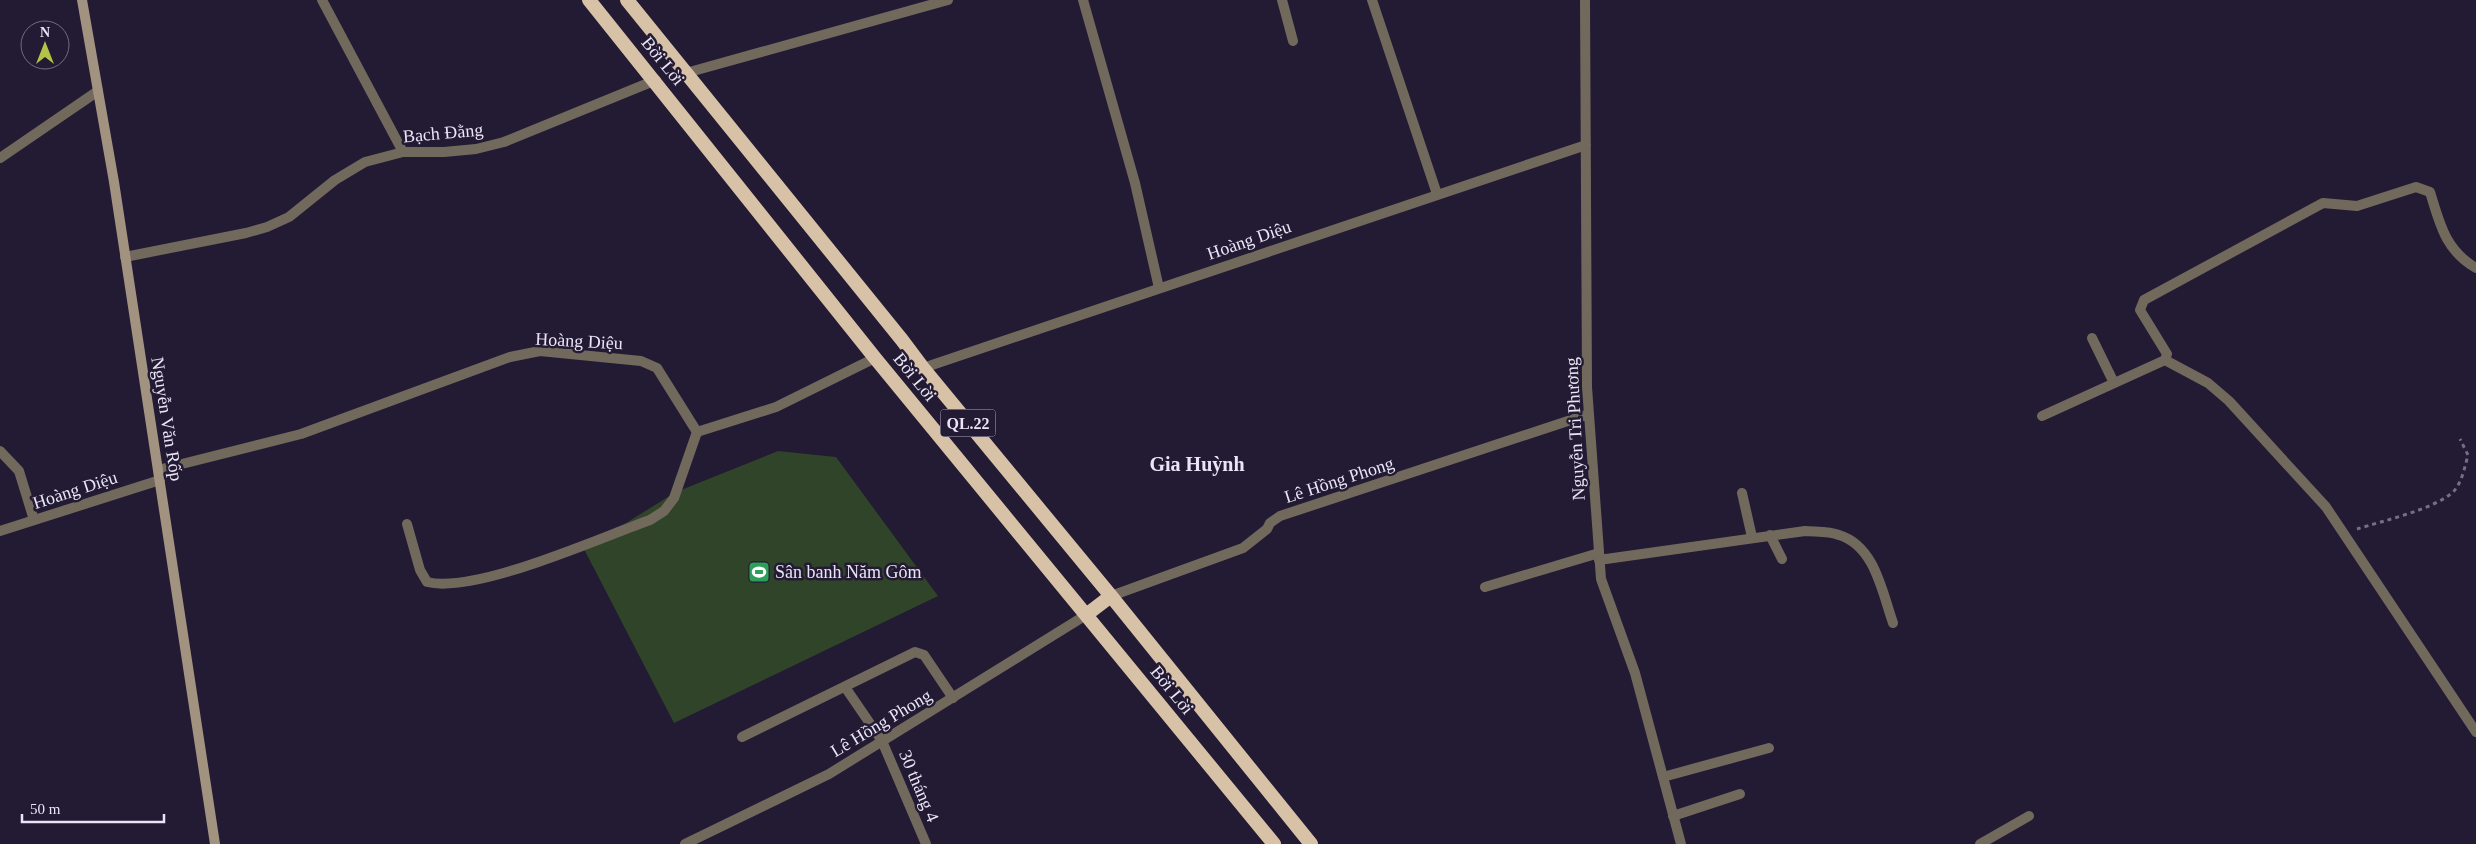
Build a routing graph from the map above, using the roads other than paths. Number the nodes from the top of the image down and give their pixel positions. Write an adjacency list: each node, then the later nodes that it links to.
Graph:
1 (82, 0): 13 (main road, Nguyễn Văn Rốp)
2 (322, 0): 15 (street)
3 (589, 0): 12 (highway, Bời Lời / QL.22)
4 (627, 0): 11 (highway, Bời Lời / QL.22)
5 (948, 0): 11 (street)
6 (1083, 0): 20 (street)
7 (1282, 0): 10 (street)
8 (1372, 0): 17 (street)
9 (1585, 0): 14 (street, Nguyễn Tri Phương)
10 (1293, 41)
11 (686, 73): 24 (highway, Bời Lời / QL.22)
12 (656, 80): 15 (street, Bạch Đằng); 22 (highway, Bời Lời / QL.22)
13 (98, 91): 16 (street); 18 (main road, Nguyễn Văn Rốp)
14 (1586, 145): 17 (street, Hoàng Diệu); 26 (street, Nguyễn Tri Phương)
15 (403, 152): 18 (street, Bạch Đằng)
16 (0, 158)
17 (1437, 194): 20 (street, Hoàng Diệu)
18 (125, 257): 30 (main road, Nguyễn Văn Rốp)
19 (2476, 268): 23 (street)
20 (1159, 288): 24 (street, Hoàng Diệu)
21 (2092, 338): 25 (street)
22 (875, 358): 28 (street); 42 (highway, Bời Lời / QL.22)
23 (2165, 360): 25 (street); 46 (street)
24 (923, 368): 41 (highway, Bời Lời / QL.22)
25 (2114, 383): 27 (street)
26 (1589, 414): 38 (street, Nguyễn Tri Phương); 41 (street, Lê Hồng Phong)
27 (2042, 416)
28 (697, 432): 30 (street, Hoàng Diệu); 34 (street)
29 (0, 450): 33 (street)
30 (158, 470): 31 (main road, Nguyễn Văn Rốp)
31 (160, 480): 33 (street, Hoàng Diệu); 54 (main road, Nguyễn Văn Rốp)
32 (1742, 493): 37 (street)
33 (34, 520): 35 (street, Hoàng Diệu)
34 (407, 524)
35 (0, 531)
36 (1770, 535): 37 (street); 39 (street); 43 (street)
37 (1752, 538): 38 (street)
38 (1599, 557): 40 (street); 50 (street, Nguyễn Tri Phương)
39 (1782, 559)
40 (1485, 587)
41 (1111, 596): 42 (highway); 58 (highway, Bời Lời / QL.22)
42 (1086, 615): 45 (street, Lê Hồng Phong); 57 (highway, Bời Lời / QL.22)
43 (1893, 623)
44 (845, 687): 45 (street); 47 (street); 48 (street, 30 tháng 4)
45 (953, 698): 48 (street, Lê Hồng Phong)
46 (2476, 732)
47 (742, 737)
48 (882, 741): 55 (street, Lê Hồng Phong); 56 (street, 30 tháng 4)
49 (1769, 748): 50 (street)
50 (1663, 777): 52 (street, Nguyễn Tri Phương)
51 (1740, 794): 52 (street)
52 (1673, 816): 59 (street, Nguyễn Tri Phương)
53 (2029, 816): 60 (street)
54 (215, 844)
55 (685, 844)
56 (926, 844)
57 (1274, 844)
58 (1310, 844)
59 (1681, 844)
60 (1980, 844)

